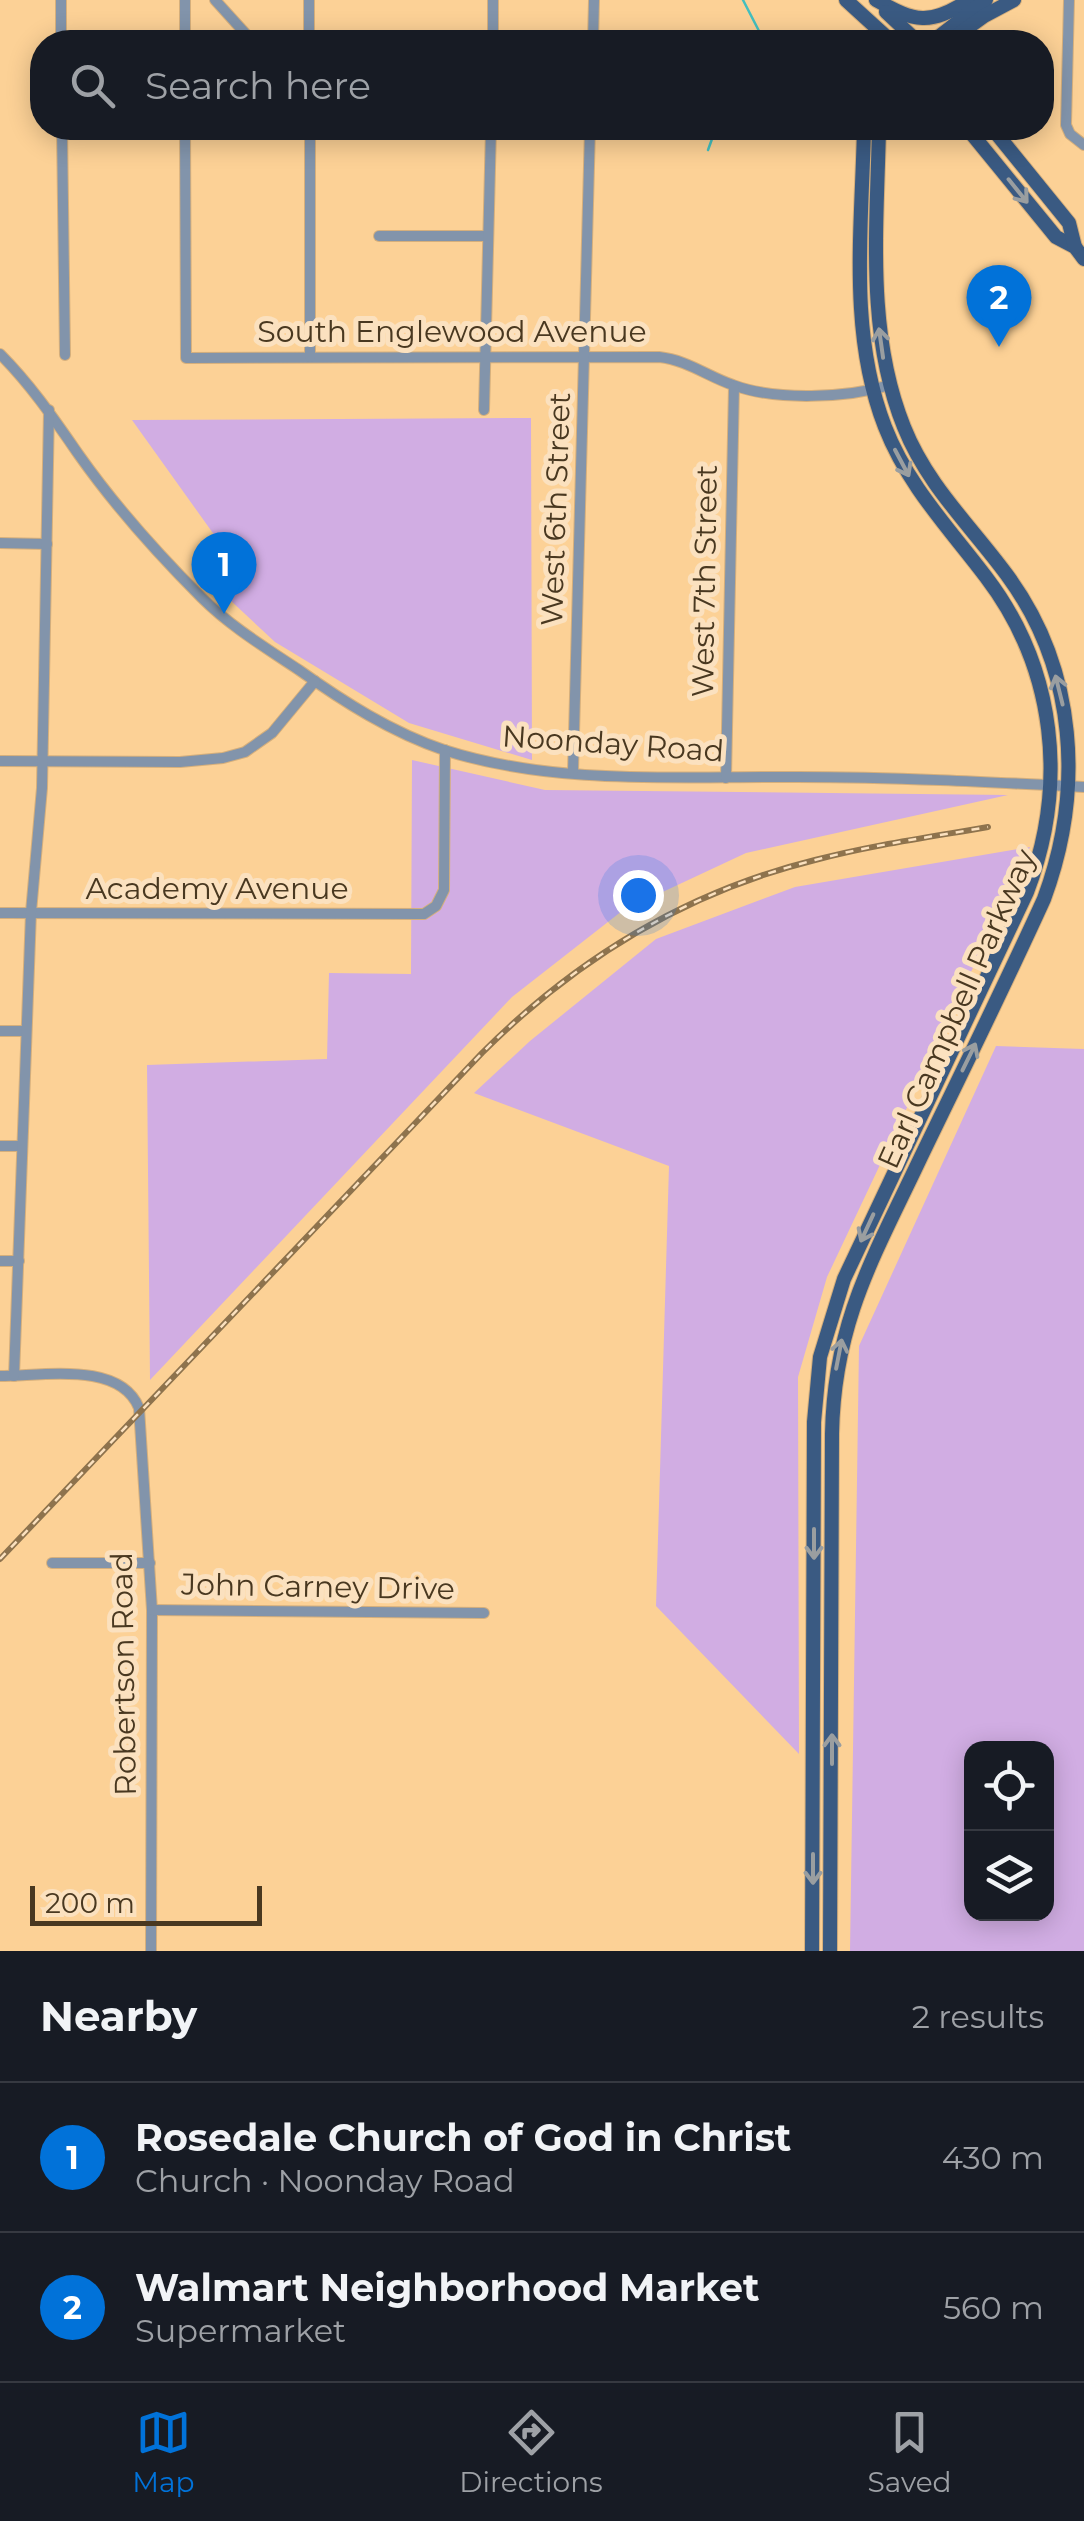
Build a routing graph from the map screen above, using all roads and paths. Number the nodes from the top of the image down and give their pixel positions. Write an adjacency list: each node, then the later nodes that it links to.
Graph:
1 (61, 0): 13 (street)
2 (185, 0): 14 (street)
3 (215, 0): 15 (street)
4 (309, 0): 16 (street)
5 (493, 0): 17 (street)
6 (594, 0): 18 (street)
7 (874, 0): 8 (main road); 21 (main road)
8 (968, 0)
9 (986, 0): 22 (main road)
10 (1014, 0): 23 (main road)
11 (1069, 0): 33 (street)
12 (852, 4): 19 (main road); 20 (main road)
13 (61, 30)
14 (185, 30)
15 (242, 30)
16 (309, 30)
17 (493, 30)
18 (593, 30)
19 (870, 30)
20 (879, 30)
21 (905, 30)
22 (947, 30)
23 (970, 30)
24 (62, 140): 45 (street)
25 (185, 140): 47 (street, South Englewood Avenue)
26 (310, 140): 47 (street)
27 (491, 140): 38 (street)
28 (590, 140): 46 (street, West 6th Street)
29 (865, 140): 34 (main road, Earl Campbell Parkway)
30 (878, 140): 34 (main road, Earl Campbell Parkway)
31 (977, 140): 41 (main road, one-way to 41)
32 (1002, 140): 41 (main road)
33 (1084, 146)
34 (871, 190): 35 (main road, Earl Campbell Parkway); 36 (main road, Earl Campbell Parkway)
35 (878, 223): 36 (main road); 40 (main road, Earl Campbell Parkway)
36 (862, 224): 39 (main road, Earl Campbell Parkway)
37 (380, 236): 38 (street)
38 (488, 236): 48 (street)
39 (861, 244): 40 (main road); 42 (main road, Earl Campbell Parkway)
40 (878, 245): 43 (main road, Earl Campbell Parkway)
41 (1080, 253)
42 (860, 299): 43 (main road); 51 (main road, Earl Campbell Parkway)
43 (878, 299): 50 (main road, Earl Campbell Parkway, one-way to 43)
44 (0, 354): 52 (street, Noonday Road)
45 (65, 355)
46 (586, 356): 48 (street, South Englewood Avenue); 49 (street, South Englewood Avenue); 62 (street, West 6th Street)
47 (310, 357): 48 (street, South Englewood Avenue)
48 (487, 358): 53 (street)
49 (734, 386): 51 (street, South Englewood Avenue); 63 (street, West 7th Street)
50 (890, 386): 51 (street, South Englewood Avenue); 56 (main road, Earl Campbell Parkway)
51 (872, 391): 57 (main road, Earl Campbell Parkway, one-way to 57)
52 (49, 409): 55 (street); 58 (street, Noonday Road)
53 (484, 410)
54 (0, 543): 55 (street)
55 (47, 544): 61 (street)
56 (995, 560): 57 (main road); 65 (main road, Earl Campbell Parkway, one-way to 56)
57 (982, 572): 64 (main road, Earl Campbell Parkway)
58 (315, 682): 59 (street, Noonday Road); 61 (street)
59 (445, 750): 62 (street, Noonday Road); 67 (street, Academy Avenue)
60 (0, 760): 61 (street)
61 (43, 760): 67 (street)
62 (574, 772): 63 (street, Noonday Road)
63 (726, 778): 64 (street, Noonday Road)
64 (1052, 785): 65 (street, Noonday Road); 76 (main road, Earl Campbell Parkway, one-way to 76)
65 (1077, 786): 77 (main road, Earl Campbell Parkway, one-way to 65)
66 (0, 912): 67 (street, Academy Avenue)
67 (30, 912): 69 (street)
68 (0, 1031): 69 (street)
69 (25, 1031): 71 (street)
70 (0, 1146): 71 (street)
71 (21, 1146): 73 (street)
72 (0, 1260): 73 (street)
73 (19, 1261): 75 (street)
74 (0, 1376): 75 (street)
75 (14, 1376): 79 (street, Robertson Road)
76 (815, 1394): 77 (main road); 83 (main road, Earl Campbell Parkway, one-way to 83)
77 (832, 1396): 84 (main road, Earl Campbell Parkway, one-way to 77)
78 (52, 1563): 79 (street)
79 (150, 1563): 80 (street, Robertson Road)
80 (152, 1610): 81 (street, John Carney Drive); 82 (street, Robertson Road)
81 (484, 1613)
82 (151, 1951)
83 (812, 1951)
84 (830, 1951)

